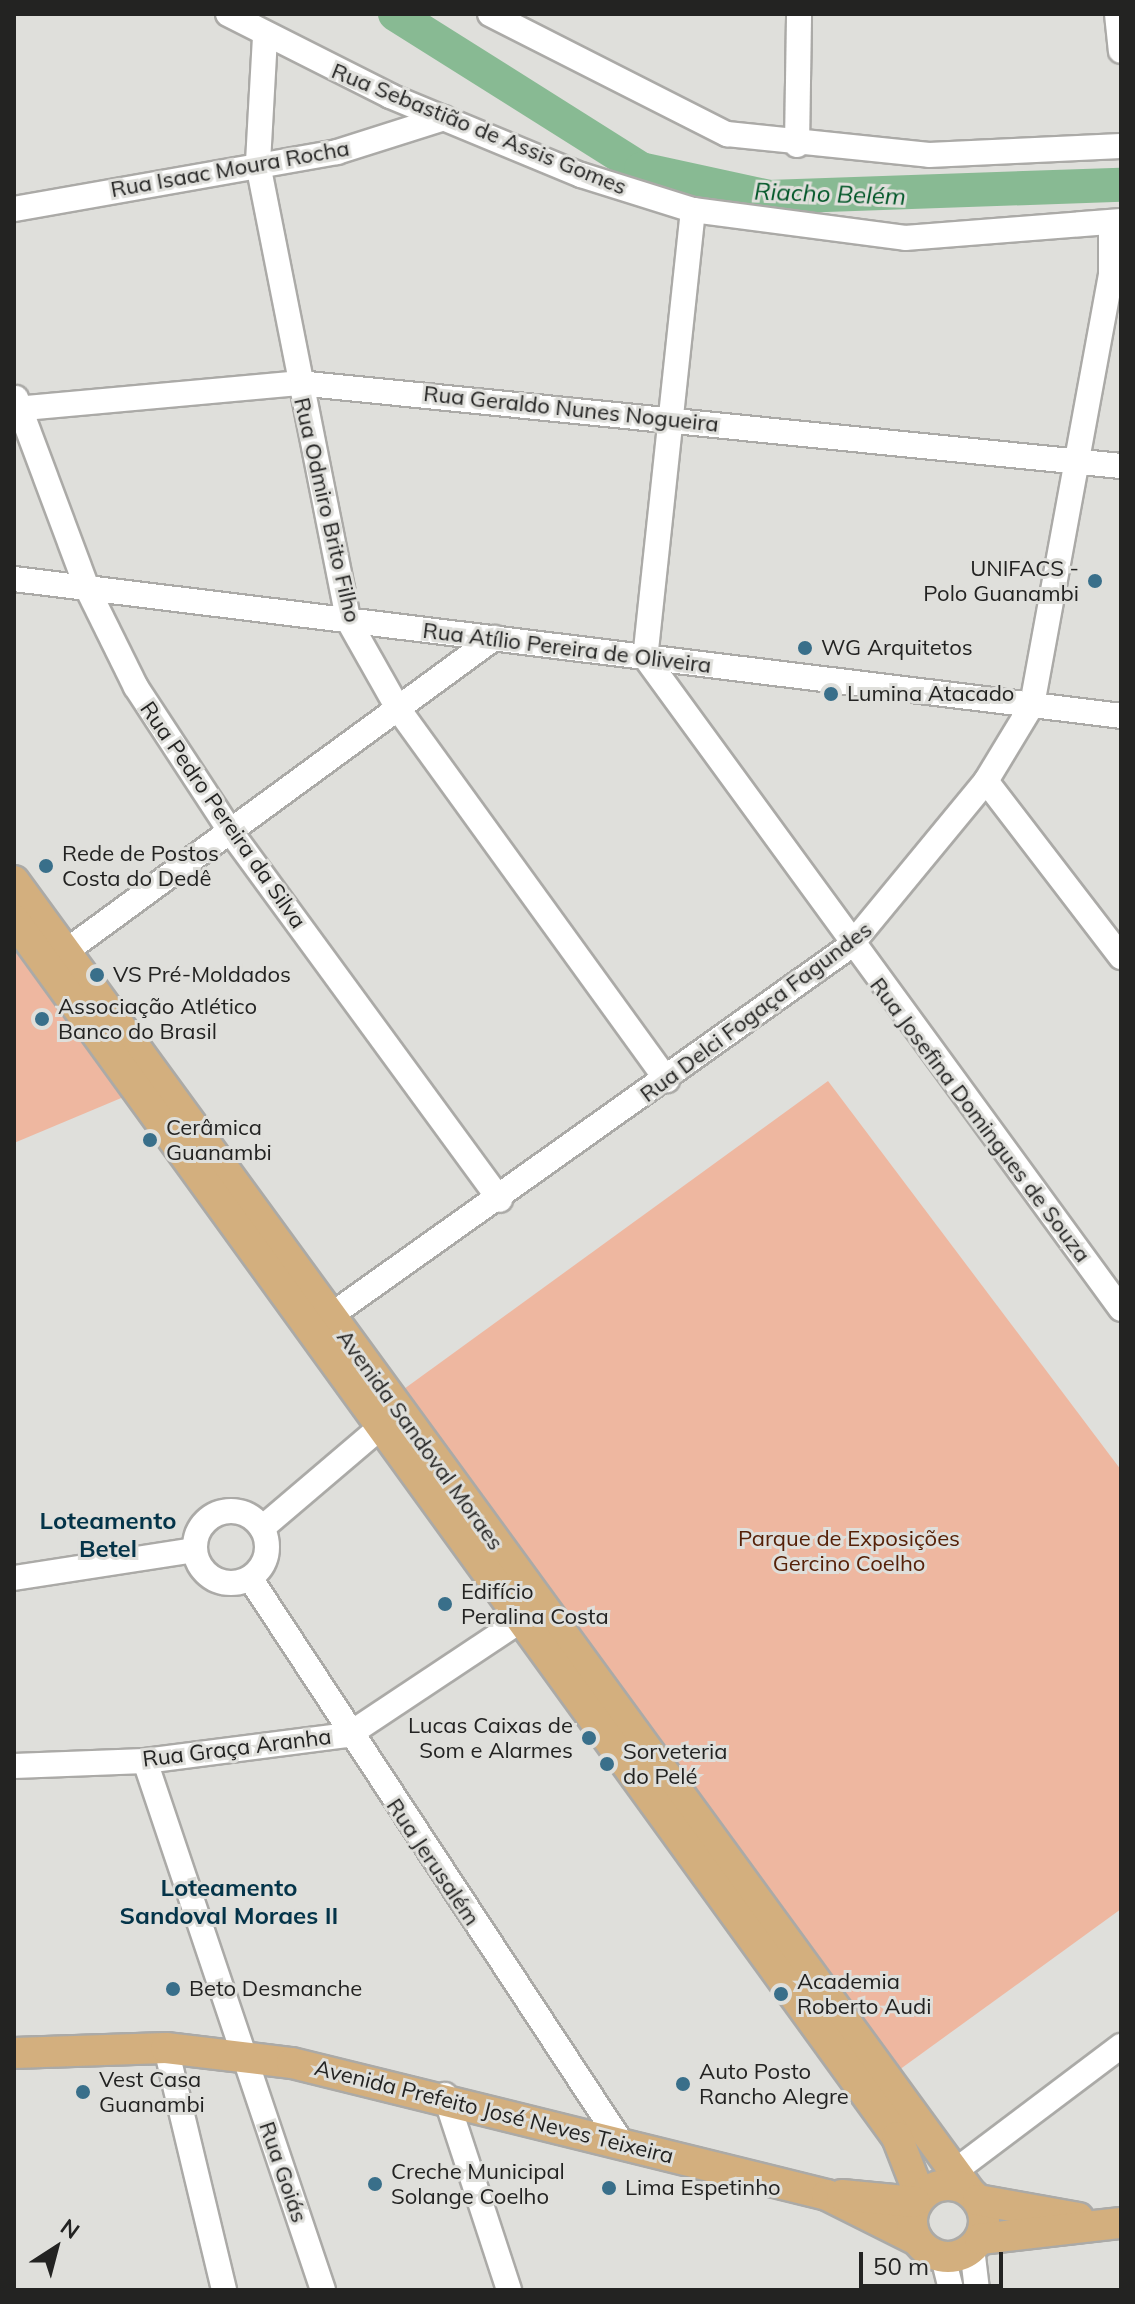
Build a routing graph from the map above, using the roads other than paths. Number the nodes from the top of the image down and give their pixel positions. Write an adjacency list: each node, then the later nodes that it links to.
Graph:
1 (228, 14): 6 (street, Rua Sebastião de Assis Gomes)
2 (490, 14): 5 (street)
3 (799, 14): 9 (street)
4 (1117, 14): 7 (street)
5 (528, 25): 9 (street)
6 (265, 37): 8 (street, Rua Sebastião de Assis Gomes); 11 (street, Rua Odmiro Brito Filho)
7 (1121, 51)
8 (444, 118): 11 (street, Rua Isaac Moura Rocha); 13 (street, Rua Sebastião de Assis Gomes)
9 (797, 145): 10 (street)
10 (1121, 146)
11 (258, 164): 12 (street, Rua Isaac Moura Rocha); 15 (street, Rua Odmiro Brito Filho)
12 (14, 209)
13 (693, 210): 14 (street, Rua Sebastião de Assis Gomes); 17 (street)
14 (1116, 222): 18 (street, Rua Delci Fogaça Fagundes)
15 (298, 383): 16 (street, Rua Geraldo Nunes Nogueira); 17 (street, Rua Geraldo Nunes Nogueira); 22 (street, Rua Odmiro Brito Filho)
16 (16, 404): 21 (street, Rua Pedro Pereira da Silva)
17 (671, 418): 18 (street, Rua Geraldo Nunes Nogueira); 24 (street)
18 (1071, 463): 19 (street, Rua Geraldo Nunes Nogueira); 25 (street, Rua Delci Fogaça Fagundes)
19 (1121, 466)
20 (14, 579): 21 (street, Rua Atílio Pereira de Oliveira)
21 (87, 588): 22 (street, Rua Atílio Pereira de Oliveira); 29 (street, Rua Pedro Pereira da Silva)
22 (348, 620): 23 (street, Rua Atílio Pereira de Oliveira); 26 (street, Rua Odmiro Brito Filho)
23 (494, 638): 24 (street, Rua Atílio Pereira de Oliveira); 26 (street)
24 (645, 657): 25 (street, Rua Atílio Pereira de Oliveira); 32 (street, Rua Josefina Domingues de Souza)
25 (1032, 705): 27 (street, Rua Atílio Pereira de Oliveira); 28 (street, Rua Delci Fogaça Fagundes)
26 (399, 710): 29 (street); 35 (street, Rua Odmiro Brito Filho)
27 (1121, 716)
28 (986, 781): 32 (street, Rua Delci Fogaça Fagundes); 34 (street)
29 (233, 835): 33 (street); 37 (street, Rua Pedro Pereira da Silva)
30 (14, 881): 33 (main road, Avenida Sandoval Moraes)
31 (14, 920): 36 (main road, Avenida Sandoval Moraes)
32 (850, 946): 35 (street, Rua Delci Fogaça Fagundes); 38 (street, Rua Josefina Domingues de Souza)
33 (65, 952): 36 (main road, Avenida Sandoval Moraes)
34 (1121, 957)
35 (667, 1080): 37 (street, Rua Delci Fogaça Fagundes)
36 (159, 1098): 39 (main road, Avenida Sandoval Moraes); 40 (main road, Avenida Sandoval Moraes)
37 (500, 1200): 39 (street, Rua Delci Fogaça Fagundes)
38 (1121, 1309)
39 (330, 1316): 40 (main road, Avenida Sandoval Moraes)
40 (390, 1419): 41 (street); 45 (main road, Avenida Sandoval Moraes); 46 (main road, Avenida Sandoval Moraes)
41 (262, 1528): 42 (street); 44 (street)
42 (194, 1550): 43 (street); 44 (street)
43 (14, 1578)
44 (250, 1578): 47 (street, Rua Jerusalém)
45 (521, 1620): 46 (main road, Avenida Sandoval Moraes); 47 (street, Rua Graça Aranha)
46 (575, 1674): 56 (main road, Avenida Sandoval Moraes); 58 (main road, Avenida Sandoval Moraes)
47 (348, 1735): 48 (street, Rua Graça Aranha); 55 (street, Rua Jerusalém)
48 (145, 1761): 49 (street, Rua Graça Aranha); 53 (street, Rua Goiás)
49 (14, 1766)
50 (1121, 2046): 56 (street)
51 (166, 2048): 52 (main road, Avenida Prefeito José Neves Teixeira); 53 (main road, Avenida Prefeito José Neves Teixeira); 62 (street)
52 (14, 2053)
53 (244, 2055): 54 (main road, Avenida Prefeito José Neves Teixeira); 63 (street, Rua Goiás)
54 (445, 2095): 55 (main road, Avenida Prefeito José Neves Teixeira); 64 (street)
55 (621, 2142): 57 (main road, Avenida Prefeito José Neves Teixeira)
56 (967, 2188): 58 (main road); 59 (main road); 61 (main road)
57 (827, 2195): 58 (main road, Avenida Prefeito José Neves Teixeira); 60 (main road, Avenida Prefeito José Neves Teixeira)
58 (918, 2199): 60 (main road)
59 (1116, 2224): 61 (main road)
60 (917, 2240): 61 (main road)
61 (965, 2248): 65 (street); 66 (street)
62 (224, 2290)
63 (323, 2290)
64 (509, 2290)
65 (951, 2290)
66 (977, 2290)

